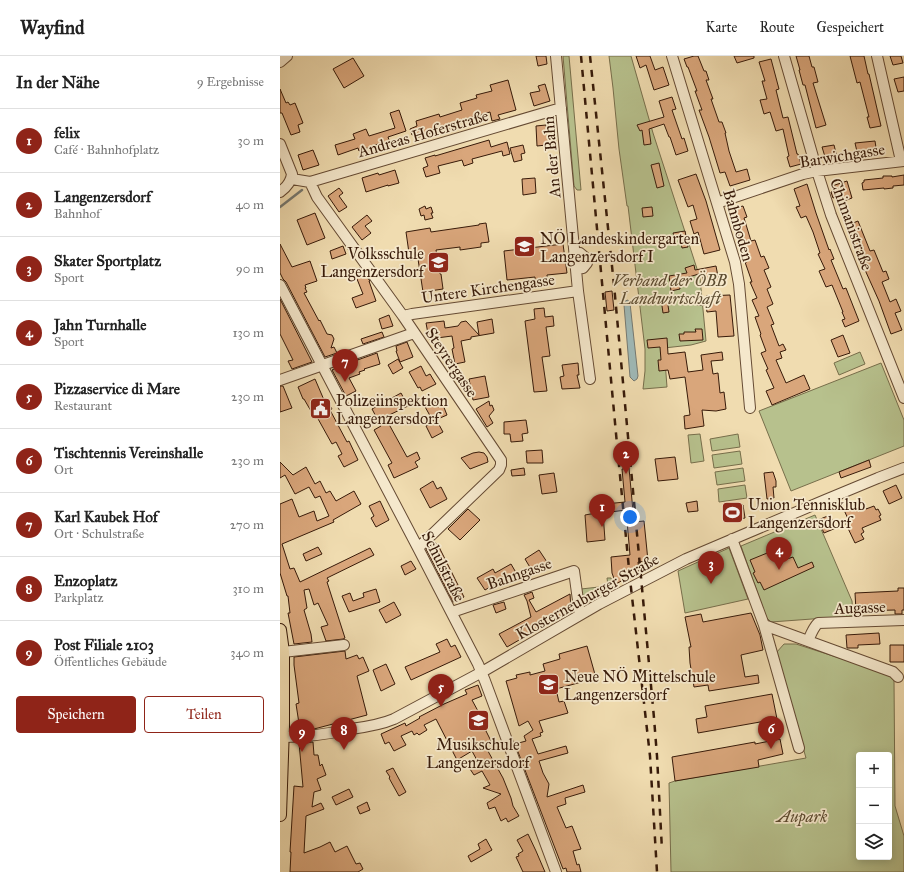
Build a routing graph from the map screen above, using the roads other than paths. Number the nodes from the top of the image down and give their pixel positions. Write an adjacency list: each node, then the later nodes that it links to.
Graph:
1 (287, 56): 6 (street)
2 (556, 56): 7 (street, An der Bahn)
3 (672, 56): 14 (street, Bahnboden)
4 (784, 56): 10 (street, Chimanistraße)
5 (877, 56): 9 (street)
6 (280, 62)
7 (562, 108): 12 (street, Andreas Hoferstraße); 16 (street, An der Bahn)
8 (280, 144): 11 (street)
9 (902, 161): 10 (street, Barwichgasse)
10 (816, 171): 14 (street, Barwichgasse); 20 (street, Chimanistraße)
11 (292, 179): 12 (street, Andreas Hoferstraße); 13 (street)
12 (310, 182): 17 (street, Steyrergasse)
13 (280, 192)
14 (717, 203): 24 (street, Bahnboden)
15 (280, 285): 19 (street, Schulstraße)
16 (578, 291): 17 (street, Untere Kirchengasse); 21 (street, An der Bahn)
17 (403, 316): 18 (street, Steyrergasse)
18 (414, 333): 19 (street); 27 (street, Steyrergasse)
19 (322, 365): 22 (street); 27 (street, Schulstraße)
20 (900, 375): 23 (street, Chimanistraße)
21 (590, 379)
22 (280, 380)
23 (904, 398)
24 (750, 408)
25 (904, 468): 26 (street, Klosterneuburger Straße)
26 (732, 539): 29 (street, Klosterneuburger Straße); 31 (street)
27 (418, 548): 28 (street, Schulstraße)
28 (452, 612): 29 (street, Bahngasse); 36 (street, Schulstraße)
29 (580, 615): 36 (street, Klosterneuburger Straße)
30 (904, 620): 33 (street, Augasse)
31 (764, 625): 33 (street); 39 (street)
32 (280, 630): 35 (main road)
33 (808, 641): 37 (street)
34 (344, 645): 35 (street)
35 (283, 652): 38 (main road)
36 (482, 672): 38 (street, Klosterneuburger Straße); 41 (street, Schulstraße)
37 (898, 677)
38 (283, 738): 40 (main road)
39 (799, 748)
40 (280, 815)
41 (556, 872)

